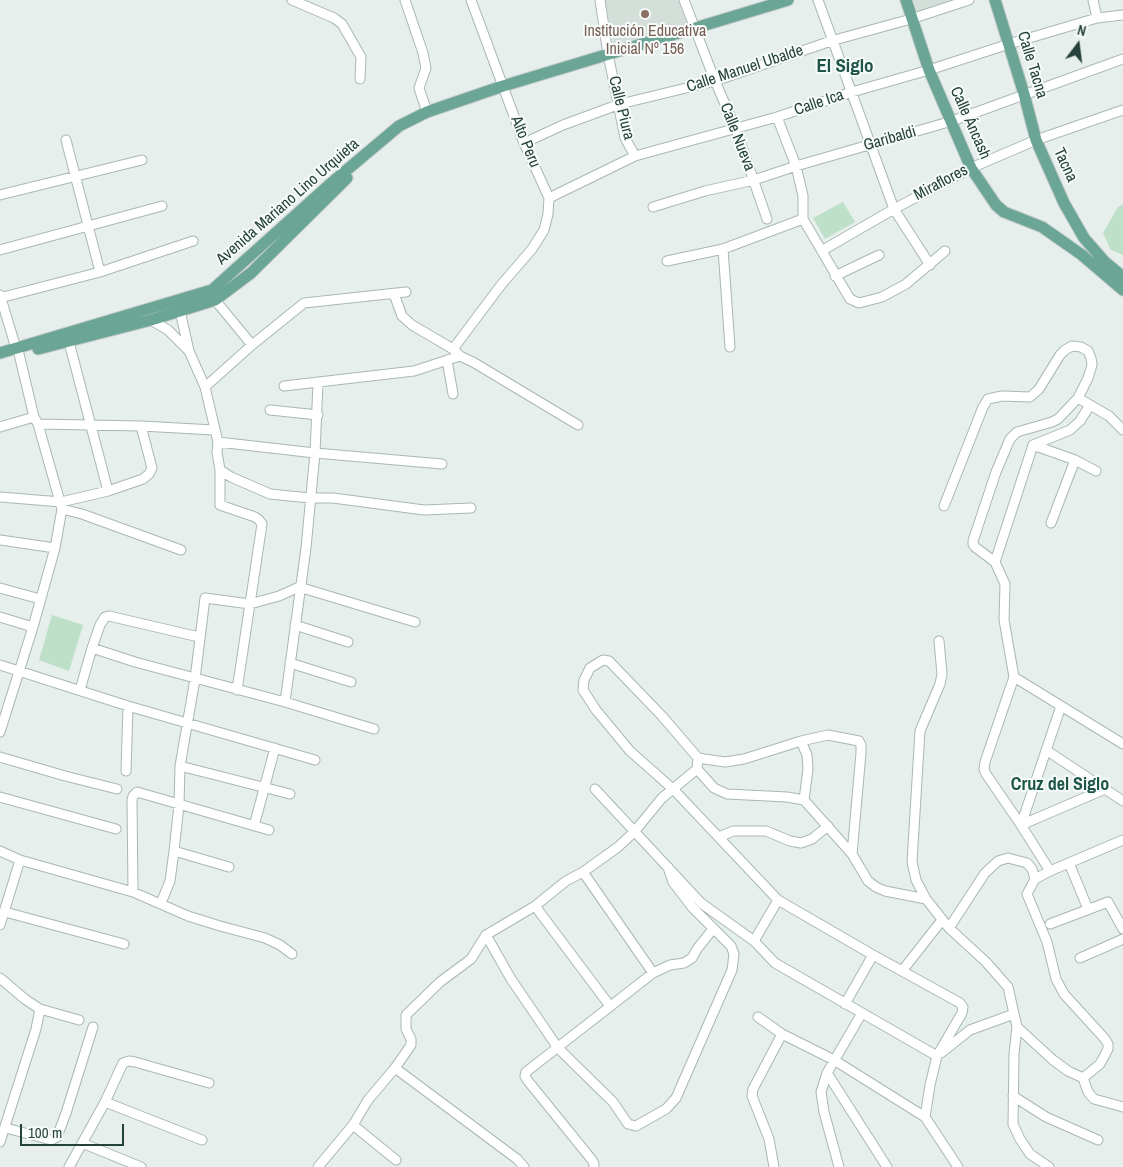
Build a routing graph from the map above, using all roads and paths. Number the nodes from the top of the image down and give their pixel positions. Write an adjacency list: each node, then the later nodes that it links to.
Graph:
1 (292, 0): 21 (street)
2 (405, 0): 28 (street)
3 (471, 0): 23 (street, Alto Peru)
4 (600, 0): 18 (street, Calle Piura)
5 (684, 0): 15 (street, Calle Nueva)
6 (788, 0): 15 (main road)
7 (818, 0): 16 (street)
8 (906, 0): 14 (main road, Calle Áncash)
9 (969, 0): 14 (street, Calle Manuel Ubalde)
10 (995, 0): 17 (main road, Calle Tacna)
11 (1093, 0): 13 (street)
12 (1123, 15): 13 (street, Calle Ica)
13 (1097, 18): 17 (street, Calle Ica)
14 (911, 19): 16 (street, Calle Manuel Ubalde); 20 (main road, Calle Áncash)
15 (694, 27): 18 (main road); 22 (street, Calle Nueva)
16 (831, 41): 22 (street, Calle Manuel Ubalde); 24 (street)
17 (1009, 44): 20 (street, Calle Ica); 25 (main road, Calle Tacna)
18 (608, 54): 23 (main road); 26 (street, Calle Piura)
19 (1123, 59): 25 (street, Garibaldi)
20 (929, 70): 24 (street, Calle Ica); 30 (main road, Calle Áncash)
21 (360, 79)
22 (715, 81): 26 (street, Calle Manuel Ubalde); 31 (street, Calle Nueva)
23 (503, 86): 28 (main road); 34 (street, Alto Peru)
24 (852, 92): 29 (street, Calle Ica); 35 (street)
25 (1024, 94): 30 (street, Garibaldi); 33 (main road, Calle Tacna)
26 (620, 104): 34 (street, Calle Manuel Ubalde); 37 (street, Calle Piura)
27 (1123, 110): 33 (street, Miraflores)
28 (427, 112): 36 (main road)
29 (777, 117): 31 (street, Calle Ica); 39 (street)
30 (952, 121): 35 (street, Garibaldi); 40 (main road, Calle Áncash)
31 (735, 127): 37 (street, Calle Ica); 42 (street, Calle Nueva)
32 (66, 140): 41 (street)
33 (1036, 140): 40 (street, Miraflores); 61 (main road, Tacna)
34 (524, 143): 44 (street, Alto Peru)
35 (871, 144): 39 (street, Garibaldi); 47 (street)
36 (375, 147): 66 (main road, Avenida Mariano Lino Urquieta); 73 (main road, Avenida Mariano Lino Urquieta)
37 (635, 156): 44 (street, Calle Ica)
38 (142, 160): 41 (street)
39 (796, 166): 42 (street, Garibaldi); 48 (street)
40 (971, 168): 47 (street, Miraflores); 62 (main road, Calle Áncash)
41 (76, 177): 43 (street); 50 (street)
42 (754, 180): 46 (street, Garibaldi); 49 (street, Calle Nueva)
43 (0, 195)
44 (549, 198): 72 (street)
45 (162, 206): 50 (street)
46 (653, 207)
47 (894, 209): 54 (street, Miraflores); 58 (street)
48 (803, 218): 52 (street); 54 (street)
49 (767, 219)
50 (89, 225): 53 (street); 59 (street)
51 (193, 241): 59 (street)
52 (724, 249): 57 (street); 71 (street)
53 (0, 250)
54 (823, 250): 60 (street)
55 (945, 251): 58 (street)
56 (879, 255): 60 (street)
57 (667, 261)
58 (930, 265): 60 (street)
59 (100, 272): 65 (street)
60 (836, 276)
61 (1123, 277)
62 (1123, 290)
63 (406, 292): 64 (street)
64 (394, 294): 70 (street); 72 (street)
65 (0, 297): 73 (street)
66 (215, 300): 67 (main road, Avenida Mariano Lino Urquieta); 70 (street)
67 (180, 311): 68 (main road, Avenida Mariano Lino Urquieta); 74 (street)
68 (150, 320): 69 (main road, Avenida Mariano Lino Urquieta); 74 (street)
69 (69, 342): 73 (main road, Avenida Mariano Lino Urquieta); 89 (street)
70 (252, 345): 81 (street)
71 (730, 347)
72 (453, 349): 76 (street)
73 (18, 351): 75 (main road, Avenida Mariano Lino Urquieta); 77 (main road, Avenida Mariano Lino Urquieta); 87 (street)
74 (189, 351): 81 (street)
75 (0, 353)
76 (460, 356): 78 (street); 88 (street)
77 (0, 360)
78 (447, 360): 79 (street); 82 (street)
79 (318, 383): 80 (street); 86 (street)
80 (284, 386)
81 (205, 388): 92 (street)
82 (452, 394)
83 (1078, 398): 84 (street); 105 (street); 111 (street)
84 (1090, 405): 93 (street); 95 (street)
85 (270, 410): 86 (street)
86 (318, 415): 96 (street)
87 (36, 420): 89 (street); 91 (street); 104 (street)
88 (578, 424)
89 (91, 425): 90 (street); 101 (street)
90 (142, 426): 92 (street); 101 (street)
91 (0, 427)
92 (214, 430): 94 (street)
93 (1123, 430)
94 (218, 442): 96 (street); 99 (street)
95 (1033, 445): 97 (street); 111 (street)
96 (316, 453): 98 (street); 103 (street)
97 (1075, 460): 100 (street); 107 (street)
98 (442, 464)
99 (220, 470): 103 (street); 115 (street)
100 (1096, 471)
101 (108, 491): 104 (street)
102 (0, 497): 104 (street)
103 (310, 498): 106 (street); 112 (street)
104 (61, 506): 109 (street); 110 (street)
105 (944, 506)
106 (471, 508)
107 (1052, 523)
108 (0, 540): 109 (street)
109 (55, 548): 114 (street)
110 (181, 550)
111 (994, 562): 127 (street)
112 (299, 587): 115 (street); 117 (street); 118 (street)
113 (0, 588): 114 (street)
114 (40, 599): 119 (street)
115 (250, 604): 120 (street); 131 (street)
116 (0, 617): 119 (street)
117 (415, 622)
118 (295, 625): 122 (street); 124 (street)
119 (33, 626): 126 (street)
120 (199, 637): 123 (street); 128 (street)
121 (939, 641): 177 (street)
122 (348, 642)
123 (92, 648): 128 (street); 130 (street)
124 (290, 664): 129 (street); 132 (street)
125 (0, 665): 126 (street)
126 (19, 671): 130 (street); 137 (street)
127 (1014, 677): 134 (street); 158 (street)
128 (195, 679): 131 (street); 135 (street)
129 (351, 682)
130 (80, 690): 133 (street)
131 (237, 690): 132 (street)
132 (285, 702): 136 (street)
133 (128, 706): 135 (street); 147 (street)
134 (1062, 706): 139 (street); 141 (street)
135 (187, 723): 140 (street); 145 (street)
136 (374, 729)
137 (0, 732)
138 (801, 740): 143 (street); 155 (street); 168 (street)
139 (1123, 744)
140 (275, 748): 144 (street); 149 (street)
141 (1046, 750): 151 (street); 158 (street)
142 (0, 757): 148 (street)
143 (698, 758): 146 (street); 152 (street)
144 (315, 760)
145 (180, 766): 149 (street); 157 (street)
146 (696, 769): 152 (street); 155 (street)
147 (126, 771)
148 (117, 788)
149 (266, 788): 153 (street); 159 (street)
150 (595, 789): 163 (street)
151 (1105, 789): 156 (street); 158 (street)
152 (674, 790): 163 (street); 164 (street)
153 (290, 794)
154 (0, 797): 161 (street)
155 (804, 800): 160 (street)
156 (1123, 801)
157 (179, 805): 159 (street); 167 (street); 176 (street)
158 (1021, 824): 173 (street)
159 (254, 826): 162 (street)
160 (828, 826): 164 (street); 168 (street)
161 (116, 829)
162 (269, 830)
163 (634, 832): 172 (street); 174 (street)
164 (719, 837): 178 (street)
165 (1123, 840): 170 (street)
166 (0, 851): 169 (street)
167 (174, 851): 171 (street); 179 (street)
168 (852, 854): 177 (street)
169 (20, 860): 176 (street); 182 (street)
170 (1069, 863): 173 (street); 181 (street)
171 (229, 867)
172 (668, 867): 187 (street); 191 (street)
173 (1050, 871): 175 (street)
174 (583, 872): 180 (street); 197 (street)
175 (1035, 879): 186 (street); 214 (street)
176 (132, 892): 179 (street)
177 (926, 899): 183 (street)
178 (778, 900): 191 (street); 194 (street)
179 (161, 903): 193 (street)
180 (534, 906): 189 (street); 200 (street)
181 (1088, 909): 184 (street); 188 (street)
182 (5, 912): 185 (street); 192 (street)
183 (942, 920): 186 (street); 196 (street)
184 (1050, 924)
185 (0, 925)
186 (949, 928): 203 (street)
187 (713, 929): 197 (street); 209 (street)
188 (1123, 929)
189 (486, 936): 209 (street); 212 (street)
190 (1123, 939): 195 (street)
191 (754, 941): 199 (street)
192 (124, 944)
193 (292, 954)
194 (872, 955): 196 (street); 199 (street)
195 (1080, 958)
196 (902, 970): 210 (street)
197 (653, 973): 200 (street)
198 (0, 978): 201 (street)
199 (845, 1004): 202 (street)
200 (610, 1006): 209 (street)
201 (40, 1009): 205 (street); 221 (street)
202 (862, 1013): 210 (street); 211 (street)
203 (1014, 1014): 207 (street); 210 (street)
204 (758, 1016): 208 (street)
205 (79, 1020)
206 (93, 1027): 221 (street)
207 (1017, 1027): 214 (street); 216 (street)
208 (782, 1034): 211 (street); 232 (street)
209 (558, 1048): 231 (street)
210 (937, 1056): 219 (street)
211 (834, 1060): 213 (street); 219 (street)
212 (395, 1068): 220 (street); 230 (street)
213 (827, 1073): 233 (street); 234 (street)
214 (1083, 1078): 218 (street)
215 (209, 1083): 217 (street)
216 (1013, 1096): 223 (street); 236 (street)
217 (105, 1102): 222 (street); 225 (street)
218 (1123, 1107)
219 (926, 1118): 235 (street)
220 (353, 1124): 226 (street); 229 (street)
221 (6, 1128): 224 (street)
222 (202, 1140)
223 (1098, 1140)
224 (0, 1142)
225 (82, 1143): 227 (street); 228 (street)
226 (396, 1160)
227 (69, 1167)
228 (141, 1167)
229 (318, 1167)
230 (524, 1167)
231 (594, 1167)
232 (774, 1167)
233 (839, 1167)
234 (887, 1167)
235 (958, 1167)
236 (1049, 1167)

